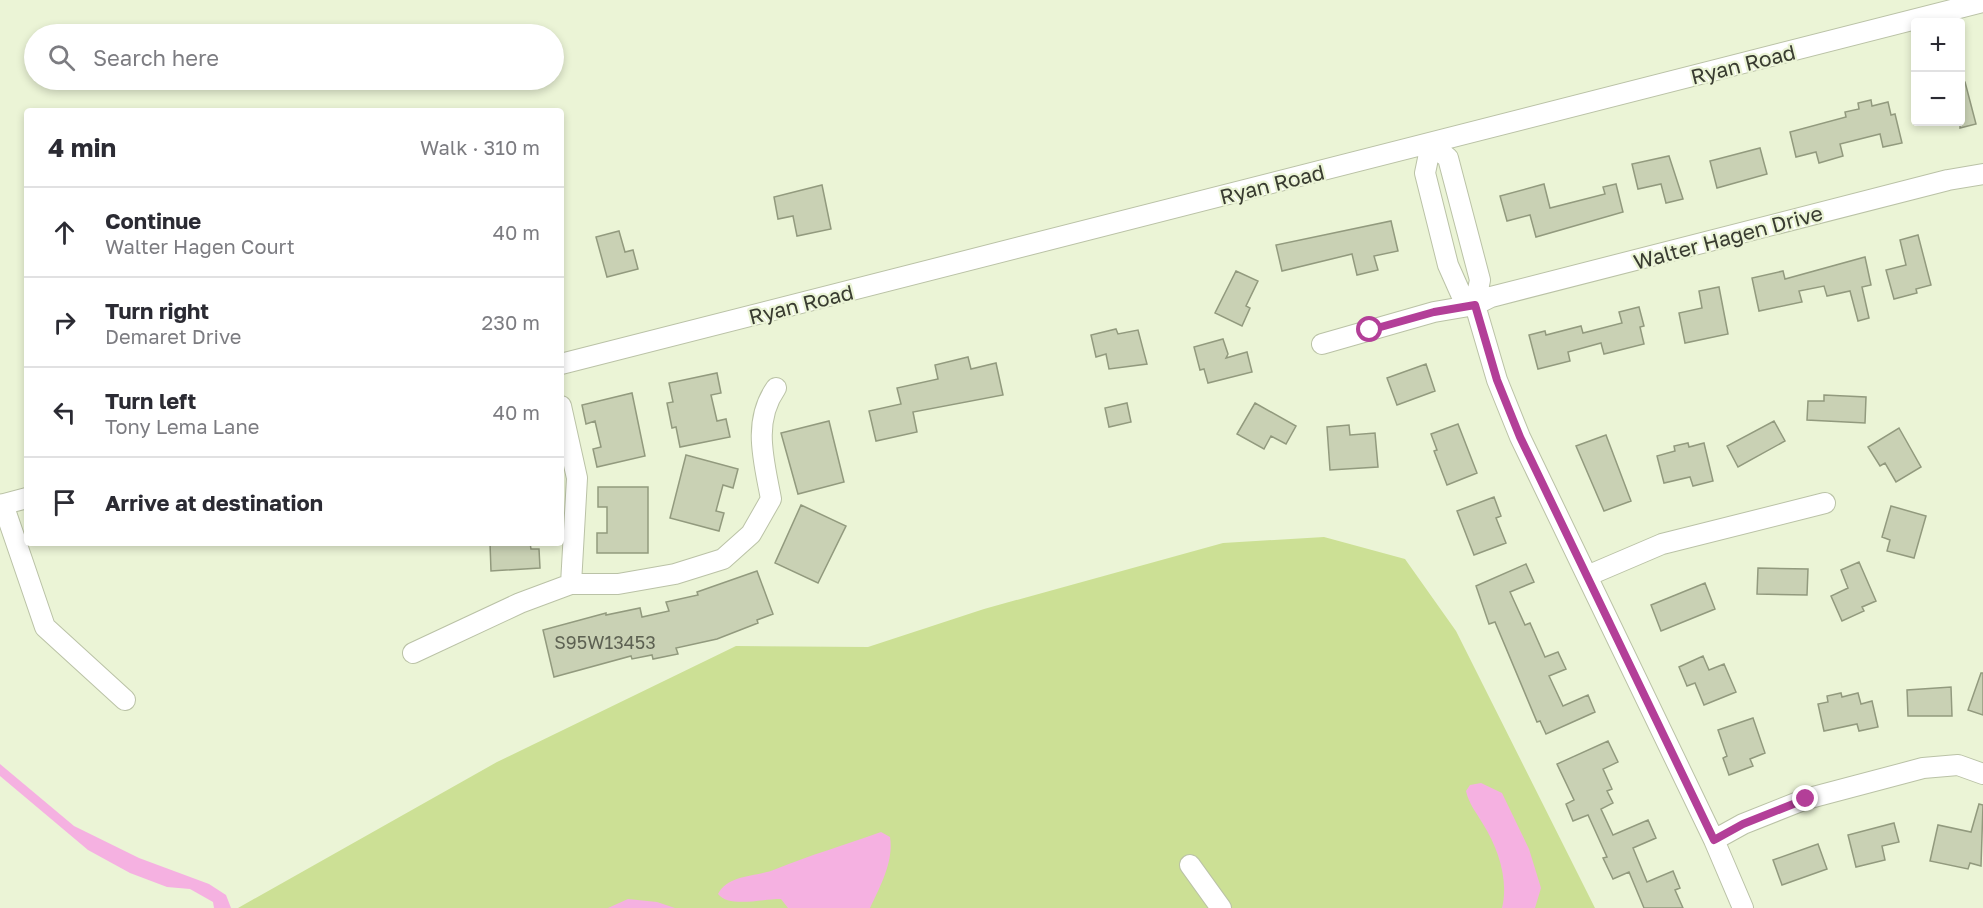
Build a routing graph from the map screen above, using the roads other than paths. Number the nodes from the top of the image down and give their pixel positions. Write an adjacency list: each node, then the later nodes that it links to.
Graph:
1 (1983, 2): 2 (street, Ryan Road)
2 (1431, 144): 4 (street); 4 (street); 6 (street, Ryan Road)
3 (1983, 174): 4 (street, Walter Hagen Drive)
4 (1475, 305): 5 (street, Walter Hagen Drive); 12 (street)
5 (1323, 344)
6 (564, 363)
7 (776, 388): 13 (street)
8 (564, 420): 13 (street)
9 (24, 499): 11 (street)
10 (1825, 503): 12 (street)
11 (2, 504): 15 (street)
12 (1587, 576): 17 (street)
13 (571, 584): 14 (street)
14 (413, 653)
15 (125, 700)
16 (1983, 774): 17 (street)
17 (1714, 840): 20 (street)
18 (1190, 865): 19 (street)
19 (1221, 908)
20 (1743, 908)

